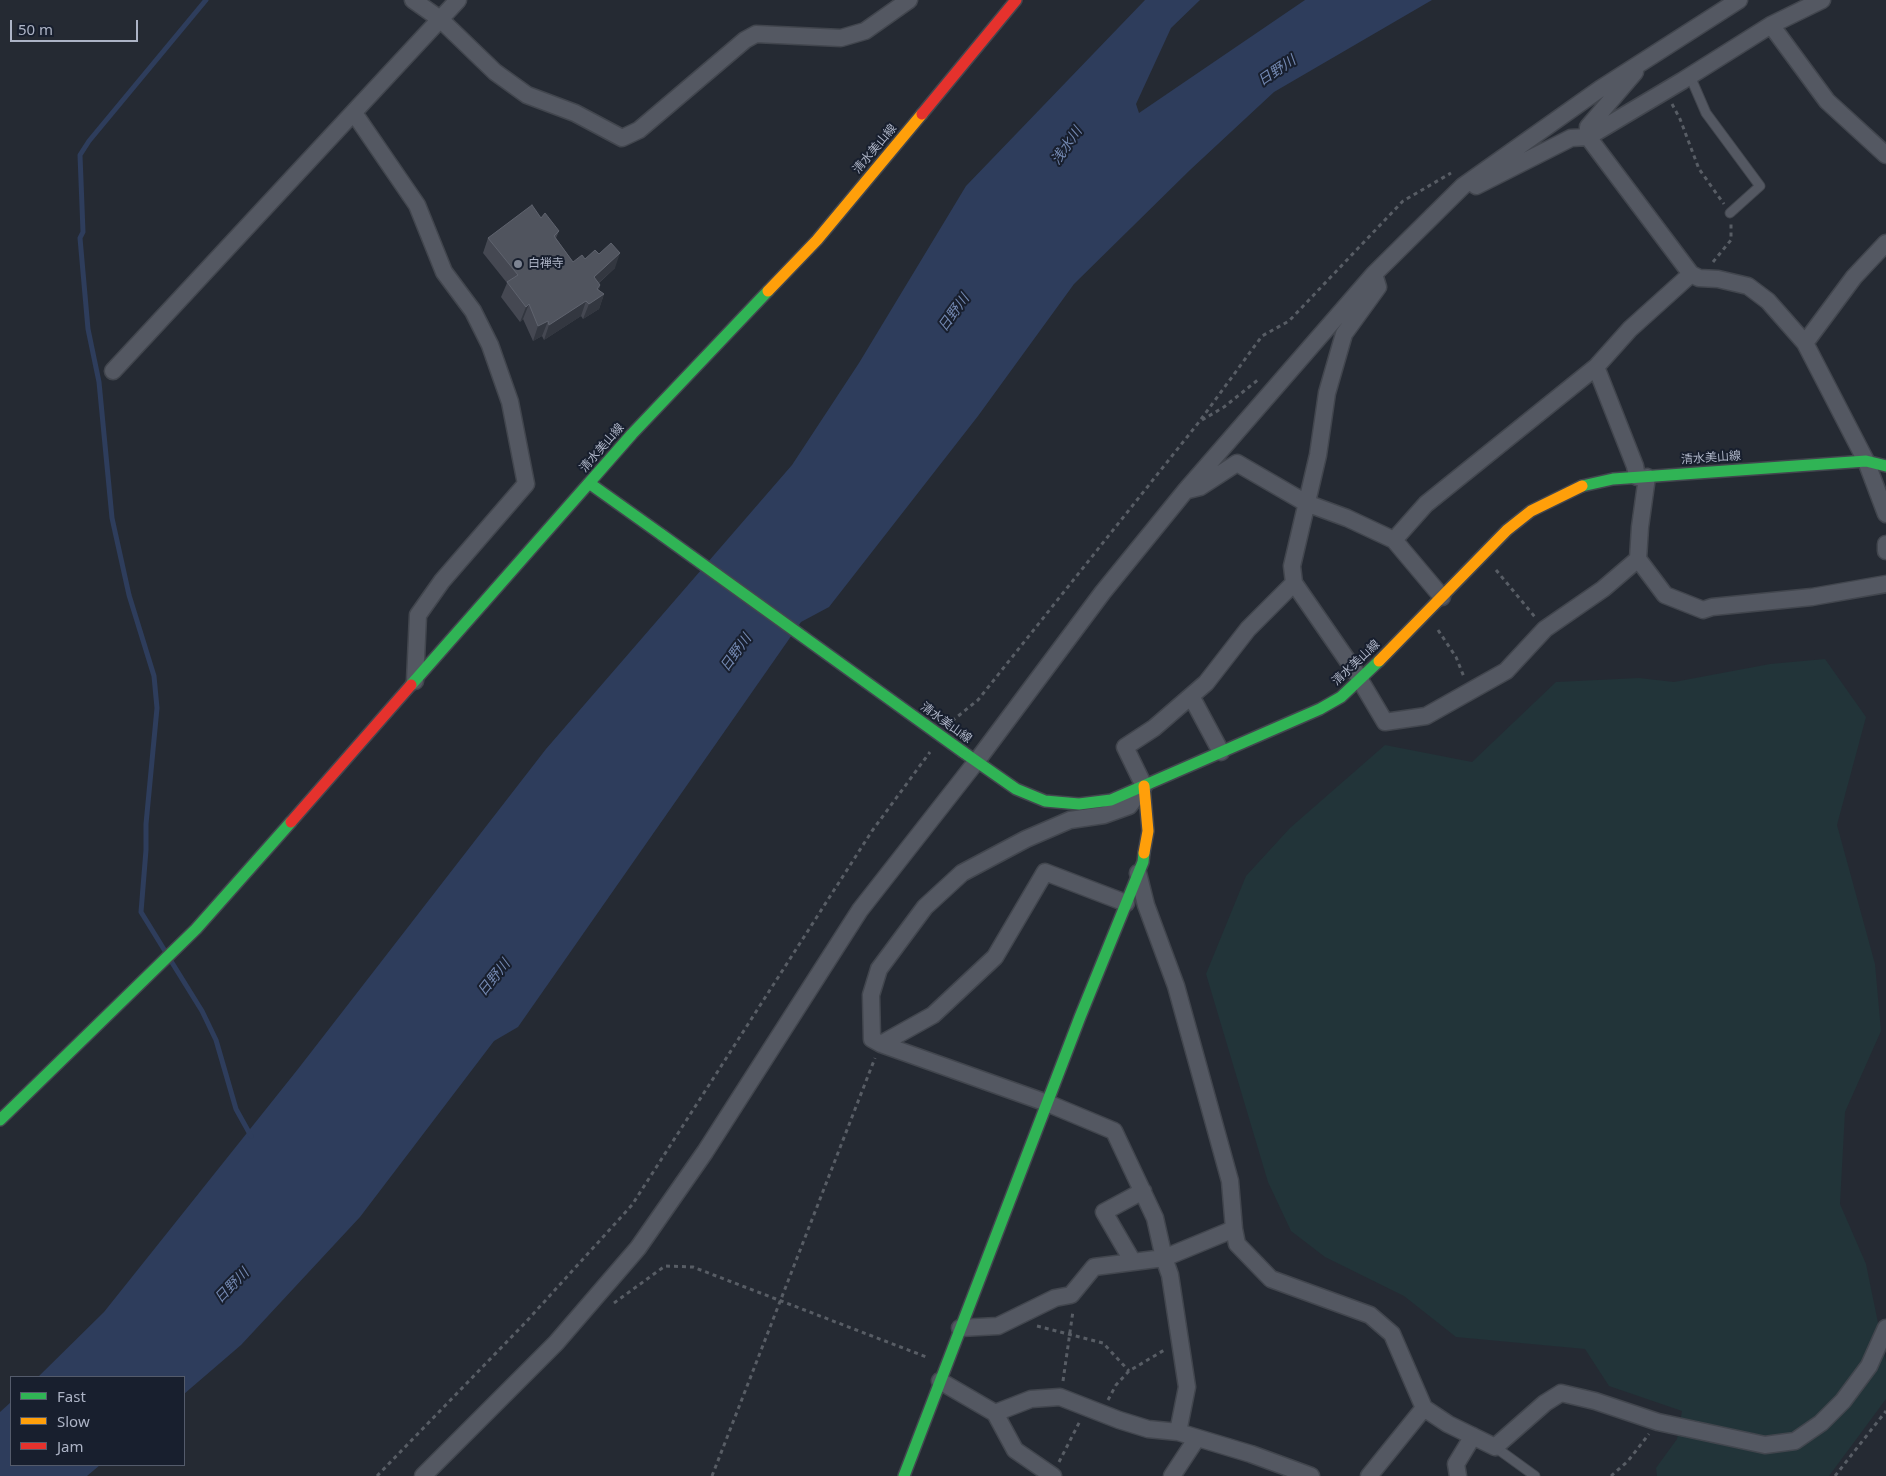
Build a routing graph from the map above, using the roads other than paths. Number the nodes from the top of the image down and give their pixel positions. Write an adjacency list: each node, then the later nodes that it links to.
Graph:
1 (413, 0): 7 (street)
2 (458, 0): 7 (street)
3 (909, 0): 7 (street)
4 (1016, 0): 26 (main road, 清水美山線)
5 (1739, 0): 9 (street)
6 (1822, 0): 8 (street)
7 (440, 20): 11 (street)
8 (1771, 25): 10 (street); 13 (street)
9 (1647, 60): 12 (street); 14 (street)
10 (1690, 76): 12 (street); 15 (lane)
11 (354, 113): 21 (street); 37 (street)
12 (1588, 138): 14 (street); 18 (street)
13 (1886, 155)
14 (1463, 186): 17 (street)
15 (1730, 213)
16 (1886, 242): 19 (street)
17 (1374, 274): 27 (street); 28 (street)
18 (1695, 276): 19 (street); 20 (street)
19 (1805, 343): 23 (street)
20 (1596, 367): 25 (street); 30 (street)
21 (113, 371)
22 (1886, 452): 23 (street)
23 (1866, 461): 24 (main road, 清水美山線); 25 (main road, 清水美山線); 29 (street)
24 (1886, 466)
25 (1642, 477): 33 (street); 36 (main road, 清水美山線)
26 (589, 483): 37 (main road); 41 (main road, 清水美山線, bridge)
27 (1186, 490): 28 (street); 41 (street)
28 (1306, 503): 30 (street); 34 (street)
29 (1886, 514)
30 (1394, 540): 36 (street)
31 (1886, 544): 32 (street)
32 (1886, 551)
33 (1638, 559): 35 (street); 38 (street)
34 (1294, 583): 38 (street); 39 (street)
35 (1886, 584)
36 (1442, 597): 38 (main road, 清水美山線)
37 (415, 680): 47 (main road)
38 (1362, 683): 40 (main road, 清水美山線)
39 (1191, 696): 40 (street); 42 (street)
40 (1221, 752): 42 (main road, 清水美山線)
41 (976, 762): 42 (main road, 清水美山線); 62 (street)
42 (1144, 786): 43 (main road); 45 (street)
43 (1138, 873): 44 (main road); 49 (street)
44 (1126, 903): 45 (street); 46 (main road)
45 (880, 1044): 46 (street)
46 (1047, 1103): 48 (street); 52 (main road)
47 (0, 1120)
48 (1143, 1191): 50 (street); 51 (street)
49 (1234, 1229): 50 (street); 55 (street)
50 (1164, 1258): 51 (street); 57 (street)
51 (1133, 1262): 52 (street)
52 (960, 1328): 54 (main road)
53 (1886, 1328): 60 (street)
54 (940, 1381): 56 (street); 63 (main road)
55 (1424, 1408): 58 (street); 66 (street)
56 (995, 1413): 57 (street); 61 (street)
57 (1178, 1432): 59 (street)
58 (1473, 1436): 60 (street); 67 (street)
59 (1197, 1438): 64 (street); 65 (street)
60 (1495, 1447): 68 (lane)
61 (1048, 1475)
62 (423, 1476)
63 (904, 1476)
64 (1172, 1476)
65 (1311, 1476)
66 (1369, 1476)
67 (1458, 1476)
68 (1535, 1476)

